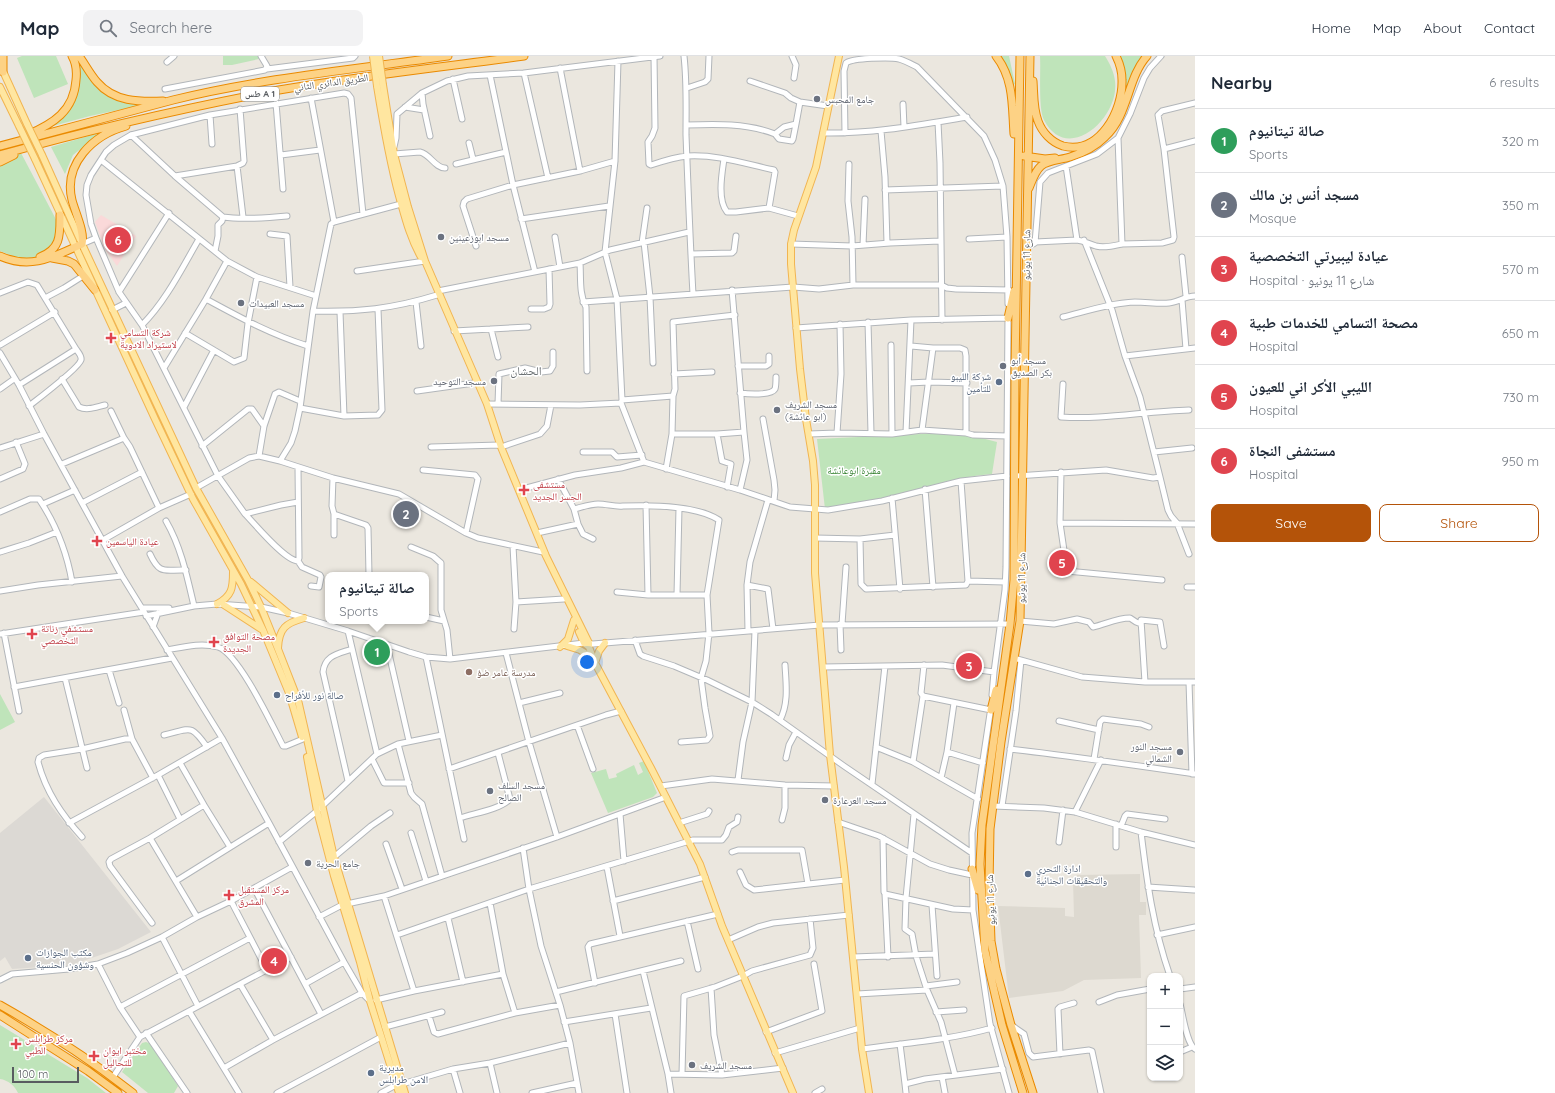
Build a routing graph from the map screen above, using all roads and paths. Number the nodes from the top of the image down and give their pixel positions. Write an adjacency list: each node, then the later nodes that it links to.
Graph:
1 (2, 56): 25 (highway)
2 (72, 56): 66 (highway)
3 (79, 56): 39 (highway)
4 (174, 56): 24 (street)
5 (260, 56): 26 (street)
6 (355, 56): 26 (street)
7 (373, 56): 33 (main road, bridge)
8 (380, 56): 33 (main road, bridge)
9 (448, 56): 39 (highway, الطريق الدائري الثاني / طس A 1)
10 (524, 56): 48 (highway, الطريق الدائري الثاني / طس A 1)
11 (654, 56): 12 (street); 23 (street); 75 (street)
12 (660, 56)
13 (684, 56): 35 (street)
14 (709, 56): 35 (street)
15 (792, 56): 30 (street)
16 (839, 56): 44 (main road)
17 (996, 56): 72 (highway)
18 (1020, 56): 72 (highway, شارع 11 يونيو)
19 (1116, 56): 22 (highway)
20 (1147, 56): 76 (highway)
21 (1161, 56): 62 (street)
22 (1030, 57): 77 (highway, شارع 11 يونيو)
23 (618, 61): 27 (street); 81 (street)
24 (167, 62)
25 (1, 68): 128 (main road, bridge)
26 (267, 68): 36 (street)
27 (560, 68): 28 (street); 88 (street)
28 (524, 73): 29 (street); 90 (street)
29 (490, 75): 31 (street); 71 (street)
30 (794, 78)
31 (453, 80): 37 (street); 51 (street)
32 (750, 81): 40 (street)
33 (380, 86): 70 (main road); 98 (main road)
34 (0, 87): 104 (main road, bridge)
35 (687, 88): 54 (street)
36 (165, 89)
37 (422, 93): 45 (street); 47 (street)
38 (311, 98): 41 (street); 69 (street); 103 (street)
39 (173, 100): 66 (highway, الطريق الدائري الثاني / طس A 1)
40 (800, 102): 44 (street); 53 (street)
41 (276, 103): 46 (street); 74 (street)
42 (1195, 103): 68 (street)
43 (904, 104): 55 (street)
44 (828, 106): 57 (main road)
45 (405, 107): 47 (street); 70 (street)
46 (240, 109): 49 (street); 85 (street)
47 (424, 110): 61 (street)
48 (171, 111): 67 (highway, الطريق الدائري الثاني / طس A 1); 128 (highway)
49 (210, 115): 60 (street); 65 (street)
50 (967, 117): 52 (street); 58 (street); 92 (street)
51 (462, 119)
52 (938, 122): 55 (street); 93 (street)
53 (796, 124): 59 (street); 59 (street)
54 (686, 125): 59 (street); 75 (street)
55 (904, 127): 56 (street)
56 (881, 131): 58 (street); 95 (street)
57 (824, 133): 58 (street); 106 (main road)
58 (845, 133)
59 (775, 134)
60 (131, 135): 80 (street); 89 (street)
61 (430, 136)
62 (1118, 138): 86 (street); 126 (street)
63 (1195, 142): 68 (street)
64 (469, 143): 78 (street)
65 (212, 144)
66 (0, 146)
67 (33, 146): 73 (highway, الطريق الدائري الثاني / طس A 1); 82 (highway)
68 (1164, 149): 126 (street)
69 (320, 150): 74 (street); 110 (street)
70 (393, 152): 87 (street); 140 (main road)
71 (506, 152): 78 (street); 91 (street)
72 (1018, 152): 77 (highway); 148 (highway, شارع 11 يونيو)
73 (0, 155)
74 (281, 155): 94 (street)
75 (687, 156): 79 (street); 111 (street)
76 (1069, 157): 77 (highway); 96 (highway)
77 (1028, 158): 96 (highway, شارع 11 يونيو)
78 (473, 159): 83 (street)
79 (724, 159): 101 (street); 101 (street)
80 (101, 160): 102 (street); 116 (street)
81 (615, 161): 88 (street); 99 (street)
82 (0, 162)
83 (456, 164)
84 (848, 164): 130 (street)
85 (237, 166): 89 (street); 108 (street)
86 (1066, 166): 119 (street); 123 (street)
87 (445, 168)
88 (580, 171): 90 (street)
89 (175, 176): 107 (street)
90 (548, 178): 91 (street)
91 (513, 185): 109 (street); 129 (street)
92 (1003, 186): 93 (street); 115 (street)
93 (940, 188): 95 (street); 121 (street)
94 (283, 189)
95 (885, 190): 124 (street)
96 (1028, 190): 131 (highway, شارع 11 يونيو)
97 (865, 199): 127 (street)
98 (401, 204): 103 (street); 140 (main road)
99 (609, 206): 109 (street); 134 (street)
100 (647, 208): 122 (street)
101 (769, 208): 106 (street)
102 (169, 213): 117 (street); 156 (street)
103 (363, 214): 110 (street)
104 (60, 215): 128 (main road); 133 (highway)
105 (287, 216): 108 (street)
106 (798, 216): 125 (main road)
107 (223, 217): 108 (street); 132 (street)
108 (243, 218)
109 (521, 219): 145 (street)
110 (334, 222): 160 (street)
111 (689, 232): 122 (street); 135 (street)
112 (270, 234): 151 (street)
113 (736, 236): 135 (street)
114 (555, 237): 142 (street)
115 (1007, 237): 118 (street); 155 (street)
116 (96, 238): 128 (street); 156 (street)
117 (199, 239): 132 (street); 186 (street)
118 (969, 239)
119 (1077, 240): 120 (street); 123 (street)
120 (1084, 240): 126 (street); 171 (street)
121 (940, 241): 124 (street); 150 (street)
122 (643, 242): 134 (street); 163 (street)
123 (1035, 242): 131 (street)
124 (887, 243): 127 (street)
125 (791, 244): 130 (street); 152 (main road)
126 (1122, 244)
127 (863, 245): 130 (street)
128 (79, 246): 138 (highway); 153 (main road); 173 (main road)
129 (476, 246)
130 (852, 246): 149 (street)
131 (1026, 248): 272 (highway, شارع 11 يونيو)
132 (215, 251): 139 (street)
133 (0, 252)
134 (605, 252): 141 (street); 166 (street)
135 (690, 254): 159 (street)
136 (0, 256): 138 (highway)
137 (1182, 257): 161 (street)
138 (52, 258): 146 (highway)
139 (227, 261): 147 (street); 165 (street)
140 (424, 261): 144 (street); 157 (main road)
141 (580, 263): 142 (street); 169 (street)
142 (560, 267): 143 (street)
143 (549, 269): 145 (street); 172 (street)
144 (357, 271)
145 (536, 272): 157 (street)
146 (82, 276): 153 (highway); 164 (street)
147 (257, 277): 151 (street); 183 (street)
148 (1017, 277): 180 (highway); 274 (highway, شارع 11 يونيو)
149 (853, 285): 150 (street); 152 (street)
150 (941, 285): 155 (street); 182 (street)
151 (290, 287): 160 (street)
152 (793, 287): 154 (street); 188 (main road)
153 (95, 290): 286 (main road)
154 (732, 290): 159 (street); 178 (street)
155 (1009, 290): 180 (street)
156 (119, 292): 170 (street)
157 (438, 293): 168 (street); 190 (main road); 217 (main road)
158 (0, 294): 164 (street)
159 (693, 294): 163 (street)
160 (316, 296): 175 (street)
161 (1186, 296): 162 (street); 167 (street)
162 (1195, 296)
163 (650, 297): 166 (street); 207 (street)
164 (46, 298): 176 (street)
165 (206, 299): 183 (street); 191 (street)
166 (617, 299): 169 (street); 227 (street)
167 (1182, 300): 171 (street); 200 (street)
168 (416, 302): 174 (street); 195 (street)
169 (583, 302): 210 (street)
170 (126, 303): 173 (street); 186 (street)
171 (1110, 306): 179 (street); 205 (street)
172 (531, 309)
173 (112, 310): 281 (main road)
174 (378, 310): 177 (street); 238 (street)
175 (312, 311): 177 (street); 194 (street)
176 (55, 312): 192 (street); 199 (street)
177 (340, 312): 238 (street)
178 (735, 315): 208 (street); 212 (street)
179 (1063, 317)
180 (1008, 318): 182 (street); 252 (street)
181 (911, 320): 182 (street); 184 (street); 196 (street)
182 (942, 320)
183 (248, 322): 194 (street); 201 (street)
184 (868, 322): 185 (street); 245 (street)
185 (840, 324): 188 (street); 244 (street)
186 (142, 325): 209 (street)
187 (528, 327): 189 (street)
188 (796, 328): 250 (main road)
189 (491, 329): 190 (street); 206 (street)
190 (454, 331): 228 (main road)
191 (185, 333): 201 (street); 209 (street)
192 (0, 345)
193 (891, 345): 251 (street)
194 (308, 346): 226 (street)
195 (421, 346)
196 (911, 346): 197 (street); 218 (street)
197 (933, 348): 216 (street); 219 (street)
198 (1195, 348): 200 (street)
199 (76, 349): 215 (street); 221 (street)
200 (1186, 349): 205 (street)
201 (214, 350): 233 (street)
202 (553, 352): 229 (street)
203 (0, 353): 214 (street)
204 (768, 356): 208 (street)
205 (1125, 356): 237 (street)
206 (498, 357)
207 (653, 363)
208 (738, 366): 224 (street)
209 (164, 368): 233 (street)
210 (587, 370)
211 (712, 372): 212 (street)
212 (674, 374): 225 (street)
213 (776, 377): 224 (street)
214 (14, 379): 221 (street); 222 (street)
215 (62, 379): 230 (street); 232 (street)
216 (930, 382): 218 (street); 219 (street); 241 (street)
217 (474, 383): 223 (street); 256 (main road)
218 (909, 383): 243 (street)
219 (967, 383): 246 (street)
220 (1063, 384): 237 (street)
221 (19, 385): 232 (street)
222 (0, 389)
223 (417, 391)
224 (740, 393): 242 (street)
225 (673, 396): 227 (street); 248 (street)
226 (300, 401): 234 (street); 240 (street)
227 (622, 401): 231 (street); 262 (street)
228 (487, 404): 229 (street); 256 (main road)
229 (498, 404): 231 (street)
230 (105, 405)
231 (550, 405): 256 (street)
232 (29, 406): 247 (street)
233 (184, 407): 255 (street)
234 (300, 408): 238 (street); 264 (street)
235 (1189, 410): 237 (street)
236 (111, 411): 253 (street)
237 (1144, 412): 261 (street)
238 (344, 416)
239 (763, 419): 290 (street)
240 (264, 426): 255 (street); 263 (street)
241 (922, 430): 243 (street); 246 (street)
242 (744, 432): 249 (street); 285 (street)
243 (906, 432): 251 (street)
244 (837, 433): 245 (street); 250 (street)
245 (871, 433): 251 (street)
246 (966, 433): 252 (street)
247 (44, 434): 254 (street); 266 (street)
248 (672, 434): 249 (street); 268 (street)
249 (717, 434): 280 (street)
250 (809, 434): 297 (main road)
251 (892, 434)
252 (1007, 436): 274 (street)
253 (124, 438): 266 (street); 270 (street)
254 (16, 442): 258 (street); 277 (street)
255 (202, 446): 273 (street)
256 (500, 446): 257 (street); 284 (main road); 301 (main road)
257 (431, 447)
258 (0, 448)
259 (1192, 448): 261 (street)
260 (583, 452): 262 (street)
261 (1154, 452): 275 (street)
262 (642, 455): 265 (street)
263 (259, 456): 264 (street); 273 (street)
264 (280, 461): 267 (street)
265 (644, 462): 268 (street); 278 (street)
266 (62, 464): 283 (street)
267 (298, 467): 276 (street); 289 (street)
268 (666, 469): 280 (street)
269 (423, 470): 308 (street)
270 (142, 472): 291 (street); 294 (street)
271 (1061, 472): 272 (street); 275 (street); 303 (street)
272 (1023, 475): 274 (street); 359 (highway, شارع 11 يونيو)
273 (218, 476): 281 (street); 299 (street)
274 (1011, 476): 279 (street); 332 (street); 362 (highway, شارع 11 يونيو)
275 (1160, 477): 304 (street)
276 (333, 478): 300 (street); 308 (street)
277 (0, 479)
278 (558, 479): 284 (street); 296 (street)
279 (961, 481): 282 (street); 330 (street)
280 (727, 487): 285 (street)
281 (196, 488): 328 (main road)
282 (925, 489): 287 (street); 335 (street)
283 (75, 490): 291 (street); 292 (street)
284 (519, 490): 301 (main road)
285 (740, 490): 288 (street)
286 (191, 494): 294 (street); 325 (main road)
287 (892, 498): 297 (street); 311 (street)
288 (768, 500): 290 (street); 333 (street)
289 (298, 502): 299 (street); 322 (street)
290 (774, 502): 297 (street)
291 (82, 503): 315 (street)
292 (43, 504): 298 (street); 307 (street)
293 (646, 505): 295 (street); 296 (street); 341 (street)
294 (159, 508): 315 (street)
295 (679, 508): 342 (street); 343 (street)
296 (574, 509): 305 (street)
297 (816, 510): 312 (main road)
298 (0, 512)
299 (246, 514): 322 (street)
300 (334, 514): 310 (street); 326 (street)
301 (528, 515): 309 (main road); 319 (main road)
302 (166, 521): 324 (street)
303 (1060, 523): 304 (street); 329 (street)
304 (1177, 523): 306 (street); 321 (street)
305 (578, 524): 309 (street); 313 (street)
306 (1195, 524)
307 (56, 532): 318 (street); 331 (street)
308 (466, 533): 316 (street)
309 (537, 533): 377 (main road)
310 (334, 535)
311 (895, 535): 314 (street); 338 (street)
312 (815, 538): 314 (street); 364 (main road)
313 (593, 539)
314 (860, 539): 338 (street)
315 (103, 540): 327 (street)
316 (513, 546): 319 (street); 346 (street)
317 (411, 548): 358 (street)
318 (0, 552)
319 (543, 552): 344 (main road)
320 (150, 554): 324 (street)
321 (1189, 554)
322 (298, 561): 334 (street)
323 (846, 567): 360 (street)
324 (186, 570): 349 (street)
325 (233, 572): 347 (main road); 350 (main road)
326 (369, 572)
327 (122, 576): 331 (street); 345 (street)
328 (248, 580): 351 (main road); 354 (main road)
329 (1162, 580)
330 (968, 581): 332 (street); 335 (street)
331 (72, 582): 339 (street)
332 (1006, 582): 361 (street)
333 (747, 585): 367 (street); 370 (street)
334 (310, 586)
335 (933, 587): 338 (street)
336 (1187, 587): 337 (street)
337 (1195, 587)
338 (900, 589)
339 (0, 591)
340 (617, 592): 341 (street)
341 (648, 595): 342 (street)
342 (677, 595): 343 (street)
343 (707, 595): 373 (street)
344 (564, 599): 346 (street); 357 (main road)
345 (136, 600): 352 (street); 353 (street)
346 (516, 602): 366 (street)
347 (217, 604): 348 (street); 349 (street)
348 (224, 605): 350 (street); 368 (main road)
349 (194, 606): 352 (street)
350 (251, 606): 351 (street); 368 (main road)
351 (261, 607): 354 (street); 383 (main road)
352 (159, 610): 353 (street); 353 (street); 365 (street)
353 (144, 612): 365 (street); 372 (street)
354 (288, 613): 355 (street)
355 (304, 618): 369 (street); 383 (main road)
356 (429, 618): 358 (street)
357 (574, 620): 377 (main road); 380 (main road)
358 (444, 621): 388 (street)
359 (1020, 621): 363 (street); 389 (highway, شارع 11 يونيو)
360 (841, 624): 361 (street); 364 (street); 384 (street)
361 (1001, 624): 362 (street); 396 (street)
362 (1010, 624): 399 (highway, شارع 11 يونيو)
363 (1141, 624): 379 (street); 400 (street)
364 (820, 625): 367 (street); 394 (main road)
365 (153, 627): 382 (street)
366 (514, 629)
367 (773, 629): 371 (street)
368 (263, 630): 423 (main road)
369 (348, 631): 376 (street); 381 (street)
370 (748, 631): 371 (street); 373 (street)
371 (755, 631): 405 (street)
372 (2, 633): 402 (street)
373 (709, 633): 374 (street); 398 (street)
374 (635, 640): 375 (street); 398 (street)
375 (605, 643): 377 (street); 390 (main road)
376 (387, 644): 386 (street); 424 (street)
377 (587, 644): 378 (street); 390 (main road)
378 (567, 646): 380 (street); 390 (main road)
379 (1164, 646)
380 (560, 647): 385 (street)
381 (352, 648): 435 (street); 451 (street)
382 (167, 650): 387 (street); 423 (street)
383 (278, 650): 460 (main road)
384 (841, 650)
385 (506, 653): 388 (street); 407 (street)
386 (426, 657): 388 (street); 420 (street)
387 (172, 658): 395 (street); 421 (street)
388 (450, 659)
389 (1017, 659): 400 (street); 425 (highway, شارع 11 يونيو); 432 (street)
390 (594, 661): 412 (main road)
391 (785, 665): 413 (street)
392 (924, 665): 393 (street); 396 (street); 404 (street)
393 (885, 666): 394 (street); 430 (street)
394 (823, 667): 436 (main road)
395 (109, 670): 397 (street); 406 (street)
396 (994, 672): 410 (street)
397 (65, 678): 402 (street); 431 (street)
398 (701, 678): 405 (street); 427 (street)
399 (1002, 678): 410 (highway); 425 (highway, شارع 11 يونيو)
400 (1145, 682): 401 (street)
401 (1192, 682): 447 (street)
402 (14, 687): 411 (street)
403 (560, 693): 407 (street)
404 (923, 696): 408 (street); 441 (street)
405 (752, 702): 413 (street); 450 (street)
406 (119, 703)
407 (519, 703): 426 (street)
408 (954, 703): 410 (street); 433 (street)
409 (124, 710): 422 (street)
410 (991, 710): 443 (street)
411 (19, 711)
412 (621, 711): 415 (street); 455 (main road)
413 (780, 720): 418 (street)
414 (1059, 721): 417 (street)
415 (577, 725): 426 (street); 445 (street)
416 (1149, 727): 417 (street)
417 (1099, 730): 439 (street)
418 (796, 732): 436 (street); 437 (street)
419 (164, 735): 429 (street)
420 (442, 735): 424 (street); 446 (street)
421 (222, 738): 429 (street); 477 (street)
422 (132, 739): 431 (street); 448 (street)
423 (303, 739): 464 (main road)
424 (409, 741): 428 (street)
425 (997, 741): 461 (highway, شارع 11 يونيو); 521 (highway, شارع 11 يونيو)
426 (529, 742): 434 (street); 482 (street)
427 (681, 742)
428 (398, 744): 435 (street); 452 (street)
429 (207, 747): 442 (street)
430 (876, 747): 441 (street); 453 (street)
431 (82, 749): 444 (street); 476 (street)
432 (1010, 749): 439 (street); 462 (street)
433 (947, 752): 443 (street); 449 (street)
434 (498, 753): 446 (street); 471 (street)
435 (377, 754): 438 (street)
436 (830, 755): 453 (street); 456 (main road)
437 (786, 758)
438 (372, 759): 451 (street); 452 (street)
439 (1094, 759): 440 (street)
440 (1100, 760): 447 (street); 466 (street)
441 (913, 762): 449 (street)
442 (180, 763): 448 (street); 459 (street)
443 (983, 763): 458 (street)
444 (86, 768)
445 (593, 768)
446 (449, 769): 471 (street)
447 (1193, 774)
448 (155, 777): 473 (street); 476 (street)
449 (941, 778): 458 (street)
450 (738, 780): 454 (street); 455 (street)
451 (348, 781): 460 (street)
452 (409, 783): 504 (street)
453 (872, 784): 469 (street)
454 (785, 785): 456 (street); 474 (street)
455 (661, 786): 457 (main road)
456 (834, 786): 475 (main road)
457 (666, 797): 468 (street); 478 (main road)
458 (978, 799): 497 (street)
459 (204, 805): 473 (street); 493 (street)
460 (322, 806): 464 (street); 498 (main road)
461 (993, 806): 462 (street); 592 (highway, شارع 11 يونيو)
462 (1002, 806): 463 (street)
463 (1063, 810): 466 (street); 489 (street)
464 (317, 811): 488 (street); 515 (main road)
465 (710, 811): 478 (street)
466 (1075, 812): 479 (street)
467 (390, 813): 498 (street)
468 (620, 814): 482 (street); 499 (street)
469 (914, 814): 496 (street); 497 (street)
470 (738, 817): 487 (street)
471 (460, 818): 486 (street)
472 (1165, 819): 479 (street)
473 (180, 820): 484 (street)
474 (782, 820)
475 (838, 822): 485 (street); 506 (main road)
476 (69, 823): 483 (street)
477 (270, 823): 488 (street); 493 (street)
478 (679, 823): 487 (main road)
479 (1118, 825): 480 (street); 492 (street)
480 (1141, 832): 491 (street); 510 (street)
481 (411, 833): 508 (street)
482 (557, 837): 494 (street)
483 (82, 838)
484 (150, 838): 507 (street); 533 (street)
485 (883, 838): 496 (street); 516 (street)
486 (464, 839)
487 (689, 841): 499 (street); 505 (main road)
488 (279, 842): 500 (street)
489 (1059, 842)
490 (386, 844): 513 (street)
491 (1195, 845)
492 (1116, 846)
493 (230, 847): 507 (street)
494 (523, 848): 504 (street); 512 (street)
495 (732, 852): 509 (street)
496 (910, 852): 503 (street); 518 (street)
497 (972, 853): 503 (street)
498 (334, 857): 515 (main road)
499 (624, 861): 501 (street)
500 (292, 867): 511 (street); 529 (street)
501 (607, 867): 512 (street); 520 (street)
502 (740, 872): 509 (street)
503 (972, 872): 521 (highway); 525 (street)
504 (442, 876): 508 (street)
505 (705, 877): 520 (street); 526 (main road)
506 (845, 880): 509 (street); 527 (main road)
507 (176, 881): 528 (street)
508 (426, 881): 513 (street)
509 (808, 884)
510 (1148, 887): 514 (street); 535 (street)
511 (254, 888): 519 (street); 544 (street)
512 (529, 889): 522 (street); 570 (street)
513 (402, 890): 517 (street)
514 (1194, 890)
515 (342, 894): 523 (main road)
516 (886, 894): 518 (street); 542 (street)
517 (384, 896): 523 (street); 536 (street)
518 (906, 898): 524 (street); 543 (street)
519 (231, 901): 528 (street); 539 (street)
520 (613, 901): 537 (street)
521 (981, 902): 644 (highway, شارع 11 يونيو)
522 (490, 903): 530 (street); 555 (street)
523 (345, 904): 529 (street); 573 (main road)
524 (932, 905): 525 (street); 541 (street)
525 (973, 910): 595 (street)
526 (718, 914): 532 (street); 540 (main road)
527 (849, 915): 531 (street); 545 (main road)
528 (196, 917): 538 (street)
529 (319, 917): 547 (street)
530 (448, 918): 536 (street); 559 (street)
531 (810, 919): 540 (street); 556 (street)
532 (687, 920): 537 (street); 550 (street)
533 (152, 923)
534 (1195, 927): 535 (street)
535 (1157, 934): 553 (street)
536 (397, 936): 569 (street)
537 (620, 936): 561 (street)
538 (162, 937): 548 (street); 554 (street)
539 (250, 938): 551 (street); 554 (street)
540 (728, 940): 556 (main road)
541 (935, 954): 543 (street); 557 (street)
542 (888, 956): 543 (street); 545 (street)
543 (916, 956): 566 (street)
544 (291, 957): 551 (street); 563 (street)
545 (854, 958): 572 (main road)
546 (681, 961): 552 (street)
547 (344, 962): 563 (street); 571 (street)
548 (98, 964): 558 (street); 578 (street)
549 (814, 964): 596 (street)
550 (698, 969)
551 (267, 970): 562 (street)
552 (643, 971): 561 (street); 580 (street)
553 (1169, 973)
554 (181, 974): 578 (street); 579 (street)
555 (503, 974): 559 (street); 587 (street)
556 (743, 976): 565 (street); 596 (main road)
557 (937, 976)
558 (0, 980)
559 (463, 982): 569 (street)
560 (957, 982): 566 (street)
561 (595, 983): 570 (street)
562 (240, 984): 579 (street); 601 (street)
563 (305, 984): 586 (street)
564 (1195, 987): 567 (street)
565 (711, 988): 615 (street); 616 (street)
566 (926, 988): 572 (street); 585 (street)
567 (1183, 989)
568 (1147, 990): 574 (street)
569 (414, 991): 573 (street)
570 (556, 992): 577 (street)
571 (362, 993): 573 (street); 586 (street)
572 (857, 994): 594 (main road)
573 (373, 1000): 593 (main road); 598 (main road)
574 (1099, 1002)
575 (1074, 1003): 608 (street)
576 (0, 1005): 619 (highway)
577 (560, 1005): 587 (street); 591 (street)
578 (120, 1006): 599 (street)
579 (198, 1006): 583 (street)
580 (651, 1008): 588 (street); 614 (street)
581 (1182, 1009): 604 (street)
582 (964, 1010): 585 (street)
583 (189, 1011): 597 (street); 610 (street)
584 (442, 1012): 590 (street)
585 (936, 1012): 600 (street)
586 (321, 1014): 601 (street)
587 (515, 1014): 590 (street)
588 (615, 1014): 591 (street); 636 (street)
589 (0, 1015): 624 (highway)
590 (429, 1016): 593 (street)
591 (564, 1022): 602 (street)
592 (1011, 1025): 608 (street); 645 (highway, شارع 11 يونيو)
593 (385, 1027): 622 (main road)
594 (860, 1028): 605 (main road); 607 (street)
595 (992, 1028): 600 (street); 613 (street)
596 (766, 1032): 607 (main road)
597 (146, 1033): 599 (street); 626 (street)
598 (381, 1037): 622 (main road); 628 (street)
599 (140, 1038): 619 (street)
600 (945, 1038): 603 (street); 617 (street)
601 (273, 1040): 610 (street)
602 (570, 1043): 609 (street); 620 (street)
603 (900, 1044): 605 (street); 621 (street)
604 (1194, 1048): 606 (street)
605 (862, 1049): 640 (main road)
606 (1183, 1051)
607 (775, 1053): 611 (main road)
608 (1060, 1054): 646 (street)
609 (490, 1063): 612 (street); 633 (street)
610 (224, 1068): 627 (street)
611 (783, 1068): 616 (street); 638 (main road)
612 (453, 1069): 622 (street); 632 (street)
613 (1003, 1069): 617 (street); 643 (street)
614 (668, 1074): 615 (street); 637 (street)
615 (682, 1074): 616 (street)
616 (722, 1074)
617 (955, 1075): 618 (street)
618 (942, 1076): 621 (street); 642 (street)
619 (113, 1077): 625 (highway)
620 (577, 1082): 634 (street); 635 (street)
621 (905, 1084): 641 (street)
622 (399, 1085): 629 (street); 630 (main road); 631 (main road)
623 (822, 1089): 639 (street)
624 (118, 1093)
625 (133, 1093)
626 (187, 1093)
627 (239, 1093)
628 (277, 1093)
629 (381, 1093)
630 (399, 1093)
631 (405, 1093)
632 (460, 1093)
633 (497, 1093)
634 (532, 1093)
635 (579, 1093)
636 (627, 1093)
637 (671, 1093)
638 (793, 1093)
639 (815, 1093)
640 (869, 1093)
641 (906, 1093)
642 (945, 1093)
643 (1009, 1093)
644 (1024, 1093)
645 (1033, 1093)
646 (1101, 1093)

